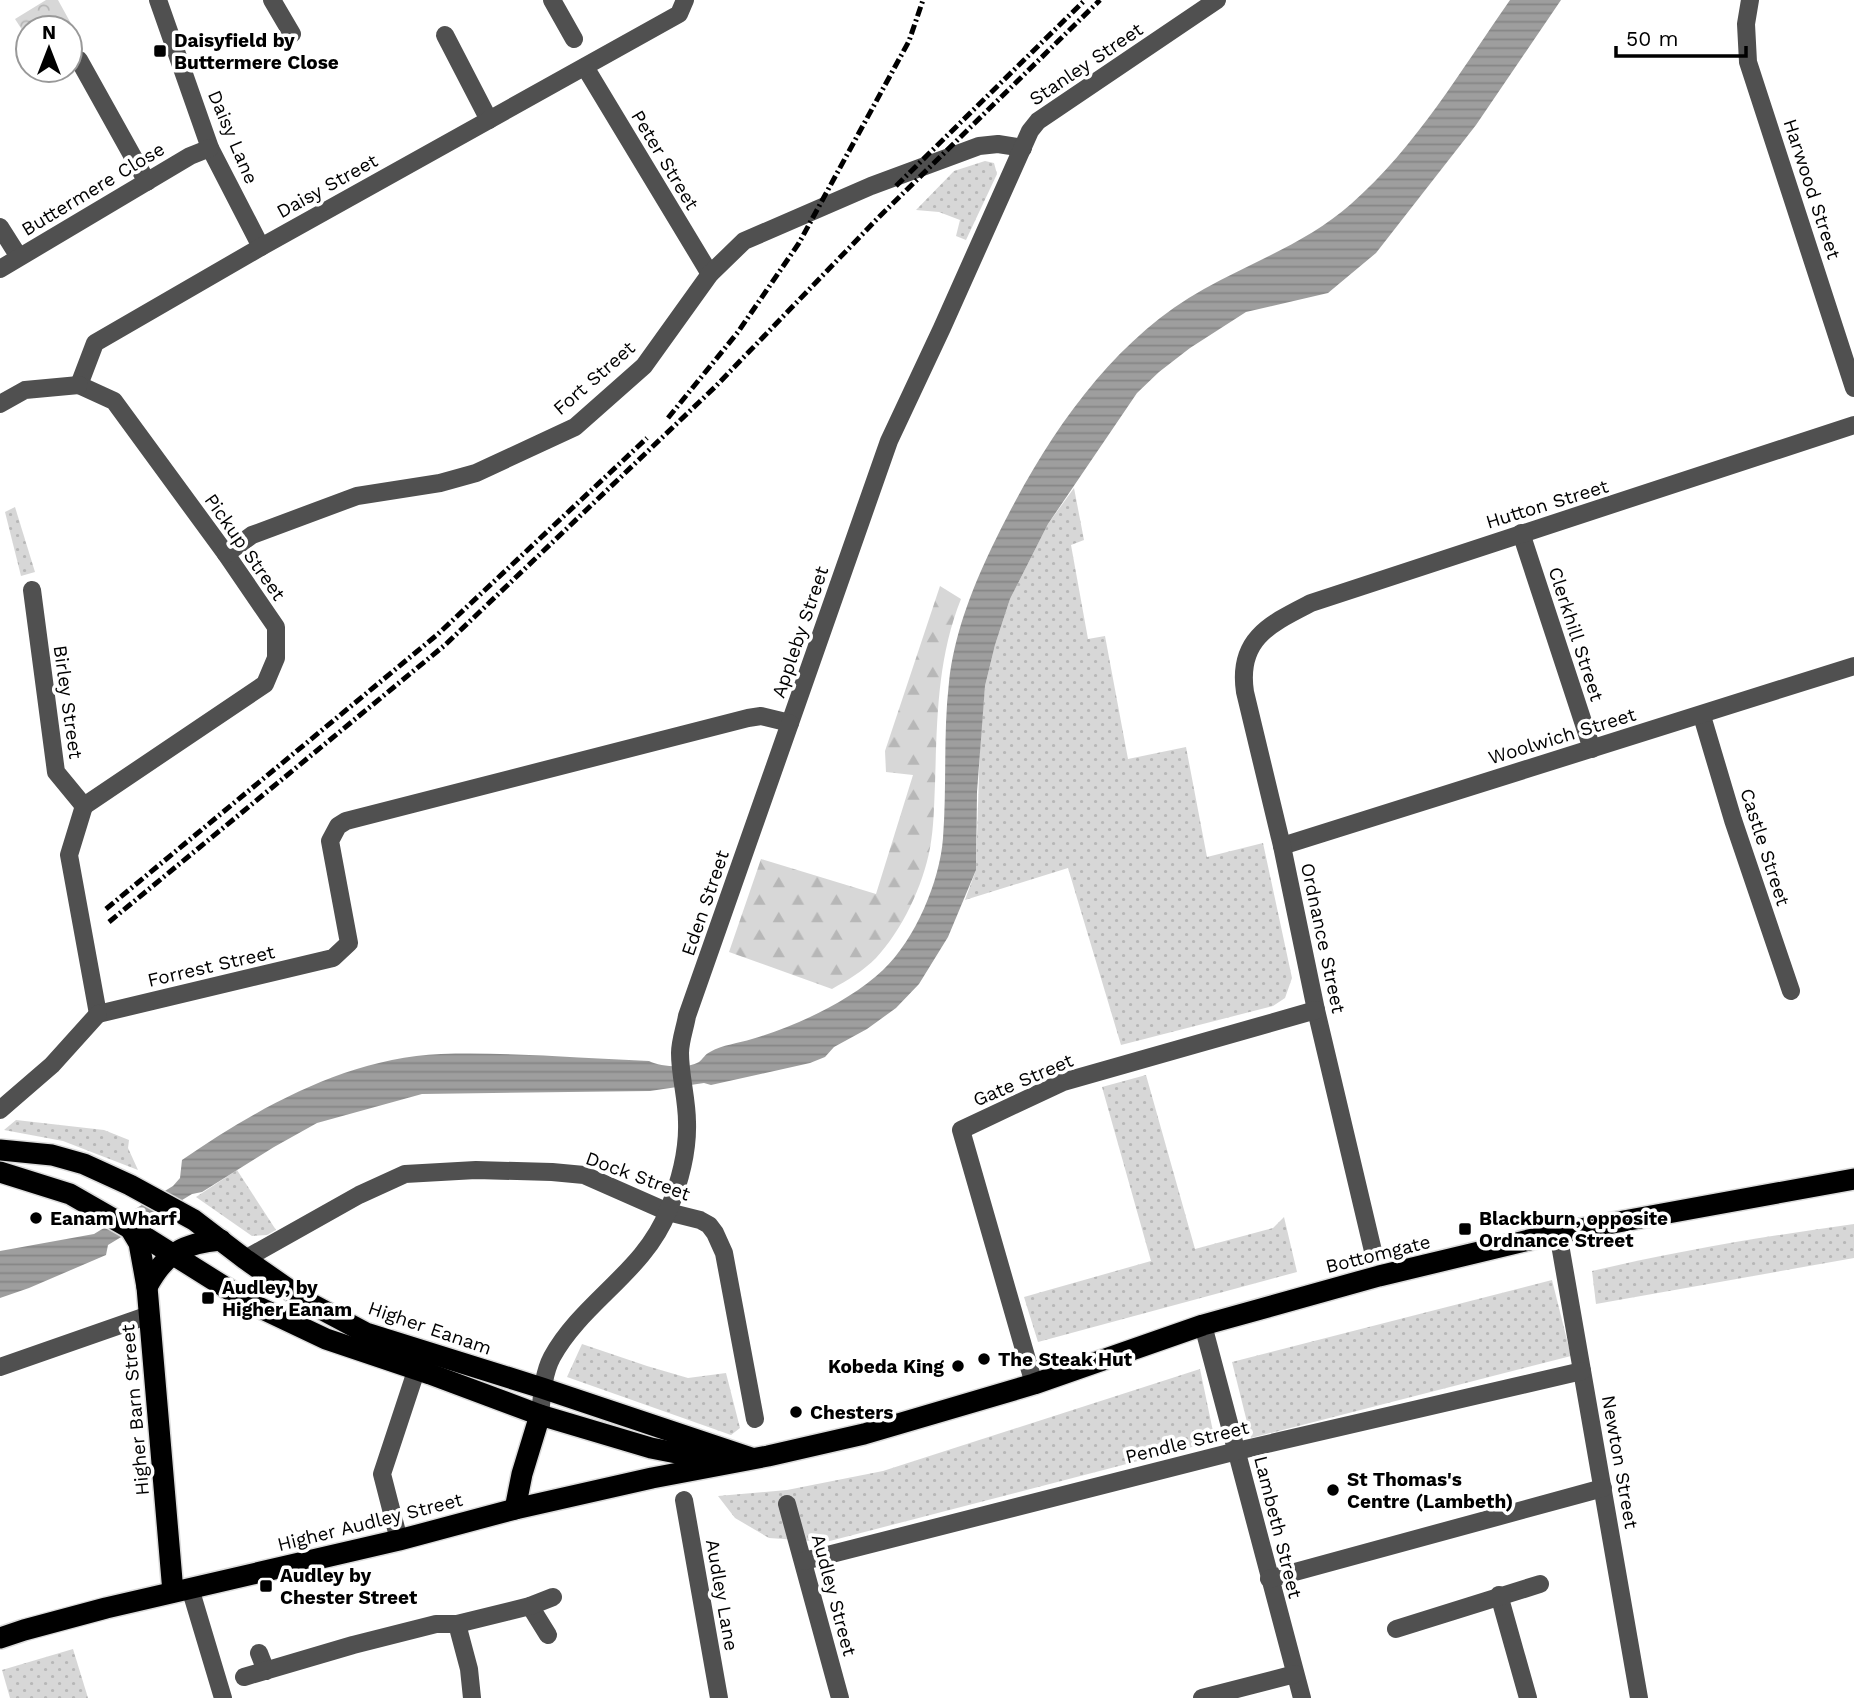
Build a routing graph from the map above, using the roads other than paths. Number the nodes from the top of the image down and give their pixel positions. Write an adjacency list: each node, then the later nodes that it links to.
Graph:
1 (158, 0): 13 (street, Daisy Lane)
2 (272, 0): 7 (street)
3 (552, 0): 9 (street)
4 (685, 0): 10 (street, Daisy Street)
5 (1217, 0): 14 (street, Stanley Street)
6 (1750, 0): 22 (street, Harwood Street)
7 (292, 34)
8 (445, 35): 12 (street)
9 (574, 39)
10 (585, 67): 12 (street, Daisy Street); 20 (street, Peter Street)
11 (84, 69): 15 (street)
12 (489, 121): 17 (street, Daisy Street)
13 (210, 148): 15 (street, Buttermere Close); 17 (street, Daisy Lane)
14 (1023, 148): 20 (street, Fort Street); 31 (street, Appleby Street)
15 (147, 182): 18 (street, Buttermere Close)
16 (0, 227): 18 (street)
17 (261, 247): 21 (street, Daisy Street)
18 (19, 257): 19 (street, Buttermere Close)
19 (0, 269)
20 (710, 274): 26 (street, Fort Street)
21 (79, 385): 23 (street); 26 (street, Pickup Street)
22 (1854, 388)
23 (0, 404)
24 (1854, 425): 25 (street, Hutton Street)
25 (1521, 533): 28 (street, Hutton Street); 32 (street, Clerkhill Street)
26 (226, 554): 33 (street, Pickup Street)
27 (32, 590): 33 (street, Birley Street)
28 (1258, 635): 34 (street, Ordnance Street)
29 (1854, 666): 30 (street, Woolwich Street)
30 (1702, 716): 32 (street, Woolwich Street); 36 (street, Castle Street)
31 (790, 723): 35 (street, Appleby Street); 43 (street, Eden Street)
32 (1592, 748): 34 (street, Woolwich Street)
33 (84, 806): 38 (street)
34 (1282, 846): 37 (street, Ordnance Street)
35 (333, 958): 38 (street, Forrest Street)
36 (1791, 992)
37 (1316, 1010): 47 (street, Ordnance Street); 56 (street, Gate Street)
38 (98, 1014): 39 (street)
39 (0, 1110)
40 (0, 1150): 46 (highway, Higher Eanam)
41 (0, 1172): 44 (highway, Higher Eanam)
42 (1854, 1179): 45 (highway, Bottomgate)
43 (668, 1212): 49 (street, Dock Street); 57 (street); 59 (street, Dock Street)
44 (138, 1233): 48 (highway, Higher Eanam); 50 (highway, Higher Barn Street)
45 (1558, 1233): 52 (highway, Bottomgate); 55 (street, Newton Street)
46 (221, 1240): 48 (highway); 49 (highway, Higher Eanam)
47 (1373, 1251)
48 (171, 1255): 50 (highway); 53 (highway, Higher Eanam)
49 (245, 1259): 53 (highway, Higher Eanam)
50 (147, 1287): 51 (highway, Higher Barn Street)
51 (149, 1315): 54 (street); 71 (highway, Higher Barn Street)
52 (1203, 1325): 56 (highway, Bottomgate); 60 (street, Lambeth Street)
53 (420, 1360): 57 (highway, Higher Eanam); 58 (highway, Higher Eanam); 67 (street)
54 (0, 1367)
55 (1582, 1371): 60 (street, Pendle Street); 63 (street, Newton Street)
56 (1034, 1384): 61 (highway, Higher Audley Street)
57 (542, 1388): 58 (street); 61 (highway, Higher Eanam)
58 (540, 1415): 62 (highway, Higher Eanam); 66 (highway)
59 (755, 1419)
60 (1237, 1451): 68 (street, Pendle Street); 69 (street, Lambeth Street)
61 (753, 1459): 62 (highway, Higher Audley Street)
62 (730, 1464): 66 (highway, Higher Audley Street)
63 (1603, 1488): 69 (street); 90 (street, Newton Street)
64 (684, 1500): 85 (street, Audley Lane)
65 (787, 1504): 68 (street, Audley Street)
66 (515, 1510): 67 (highway, Higher Audley Street)
67 (399, 1541): 71 (highway, Higher Audley Street)
68 (804, 1561): 86 (street, Audley Street)
69 (1269, 1579): 81 (street, Lambeth Street)
70 (1540, 1584): 72 (street)
71 (182, 1590): 78 (highway, Higher Audley Street); 83 (street)
72 (1499, 1595): 76 (street); 89 (street)
73 (553, 1597): 74 (street)
74 (530, 1606): 75 (street); 77 (street)
75 (457, 1624): 80 (street); 84 (street)
76 (1396, 1629)
77 (548, 1635)
78 (0, 1638)
79 (259, 1653): 80 (street)
80 (266, 1671): 82 (street)
81 (1295, 1674): 87 (street); 88 (street, Lambeth Street)
82 (244, 1677)
83 (223, 1698)
84 (472, 1698)
85 (719, 1698)
86 (840, 1698)
87 (1202, 1698)
88 (1302, 1698)
89 (1528, 1698)
90 (1639, 1698)

